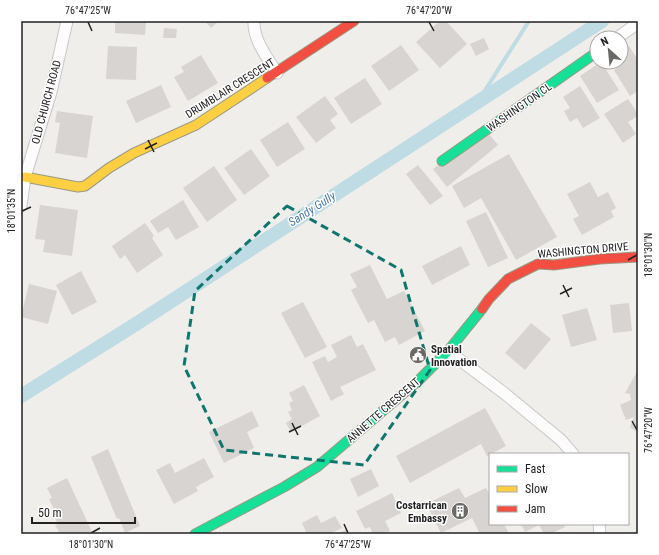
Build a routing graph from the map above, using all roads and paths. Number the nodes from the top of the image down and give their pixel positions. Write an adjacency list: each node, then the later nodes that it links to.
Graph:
1 (67, 21): 9 (street, OLD CHURCH ROAD)
2 (254, 21): 7 (street)
3 (354, 21): 7 (street, DRUMBLAIR CRESCENT)
4 (638, 23): 5 (street)
5 (628, 30)
6 (589, 58): 8 (street, WASHINGTON CL)
7 (276, 73): 9 (street, DRUMBLAIR CRESCENT)
8 (442, 161)
9 (24, 177): 10 (street, OLD CHURCH ROAD)
10 (21, 206)
11 (638, 257): 12 (street, WASHINGTON DRIVE)
12 (448, 351): 13 (street); 14 (street, ANNETTE CRESCENT)
13 (572, 453)
14 (195, 534)

